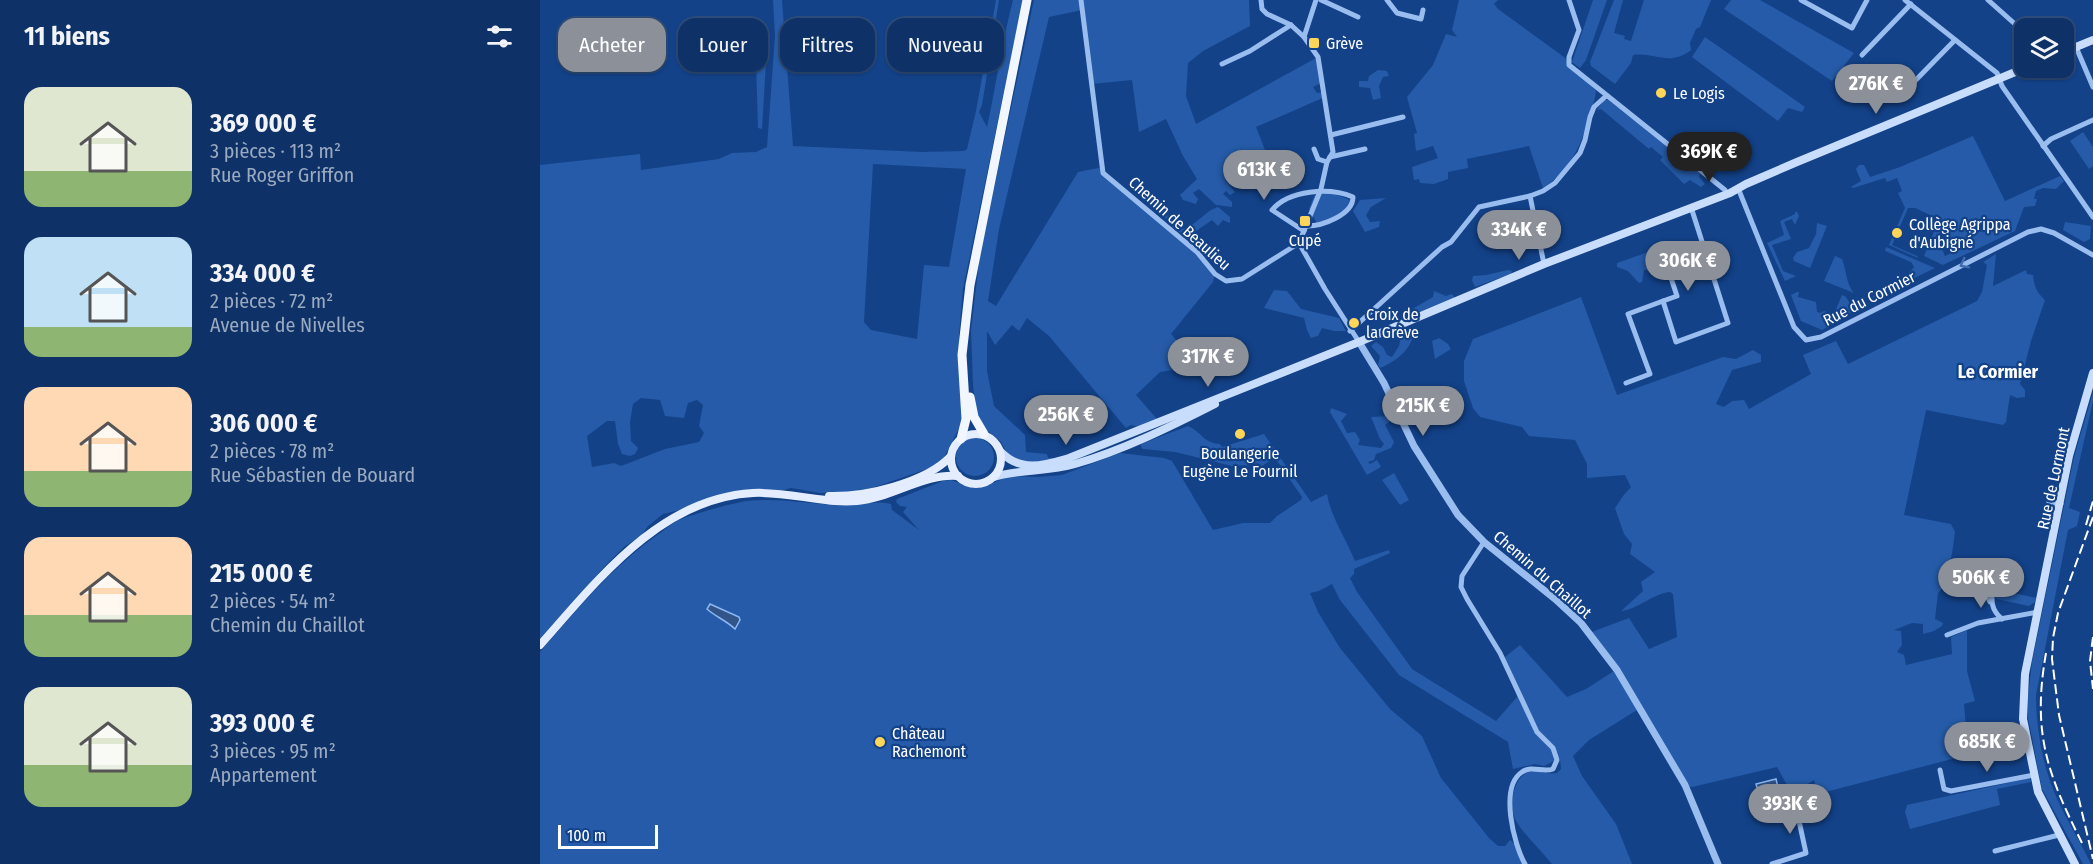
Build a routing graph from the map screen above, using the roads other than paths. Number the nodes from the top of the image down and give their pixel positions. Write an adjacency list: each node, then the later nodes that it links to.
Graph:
1 (1027, 0): 47 (highway)
2 (1081, 0): 42 (street, Chemin de Beaulieu)
3 (1261, 0): 16 (street)
4 (1316, 0): 17 (street)
5 (1321, 0): 14 (street)
6 (1387, 0): 13 (street)
7 (1569, 0): 27 (street)
8 (1801, 0): 11 (street)
9 (1867, 0): 11 (street)
10 (1988, 0): 15 (street)
11 (1809, 2)
12 (1908, 2): 18 (street); 21 (street)
13 (1423, 10)
14 (1358, 17)
15 (2014, 23)
16 (1291, 25): 17 (street); 22 (street)
17 (1304, 37): 30 (street)
18 (1955, 40): 24 (street); 26 (street)
19 (2093, 40): 20 (main road)
20 (2076, 47): 25 (street)
21 (1862, 56)
22 (1222, 64)
23 (2014, 72): 24 (main road)
24 (1999, 78): 31 (street); 35 (main road)
25 (2093, 87)
26 (1908, 88)
27 (1606, 96): 36 (street); 38 (street)
28 (1403, 117): 30 (street)
29 (2093, 120): 31 (street)
30 (1331, 135): 34 (street)
31 (2043, 146): 40 (street)
32 (1314, 149): 34 (street)
33 (1365, 149): 34 (street)
34 (1328, 159): 37 (street)
35 (1738, 188): 36 (main road); 39 (main road); 43 (street, Rue du Cormier, one-way to 35)
36 (1725, 190): 39 (main road)
37 (1320, 192): 41 (street); 41 (street); 41 (street)
38 (1530, 196): 44 (street); 48 (street)
39 (1691, 207): 44 (main road); 46 (street)
40 (2093, 218)
41 (1306, 229): 42 (street)
42 (1299, 243): 48 (street)
43 (2093, 254)
44 (1544, 264): 49 (main road)
45 (1667, 266): 46 (street)
46 (1663, 301): 51 (street)
47 (966, 329): 53 (highway); 54 (highway)
48 (1350, 332): 49 (street)
49 (1359, 342): 52 (main road); 64 (street, Chemin du Chaillot)
50 (2093, 373): 56 (main road, Rue de Lormont)
51 (1626, 383)
52 (1240, 390): 57 (main road); 60 (main road)
53 (984, 434): 54 (main road); 57 (main road)
54 (960, 439): 58 (main road)
55 (2059, 442): 56 (street)
56 (2072, 444): 63 (main road, Rue de Lormont)
57 (1001, 452): 60 (main road)
58 (951, 456): 59 (main road); 61 (main road)
59 (958, 476): 60 (main road); 61 (main road)
60 (994, 477)
61 (808, 497): 69 (main road)
62 (2049, 502): 63 (street)
63 (2061, 504): 66 (main road, Rue de Lormont)
64 (1484, 542): 75 (street); 76 (street, Chemin du Chaillot)
65 (1991, 588): 67 (street)
66 (2038, 612): 67 (street); 71 (main road, Rue de Lormont)
67 (2001, 619): 68 (street)
68 (1947, 635)
69 (540, 645)
70 (1940, 770): 71 (street)
71 (2034, 775): 73 (main road, Rue de Lormont)
72 (1794, 798): 77 (street)
73 (2059, 835): 74 (street); 78 (main road, Rue de Lormont)
74 (1995, 851)
75 (1525, 864)
76 (1718, 864)
77 (1772, 864)
78 (2075, 864)

